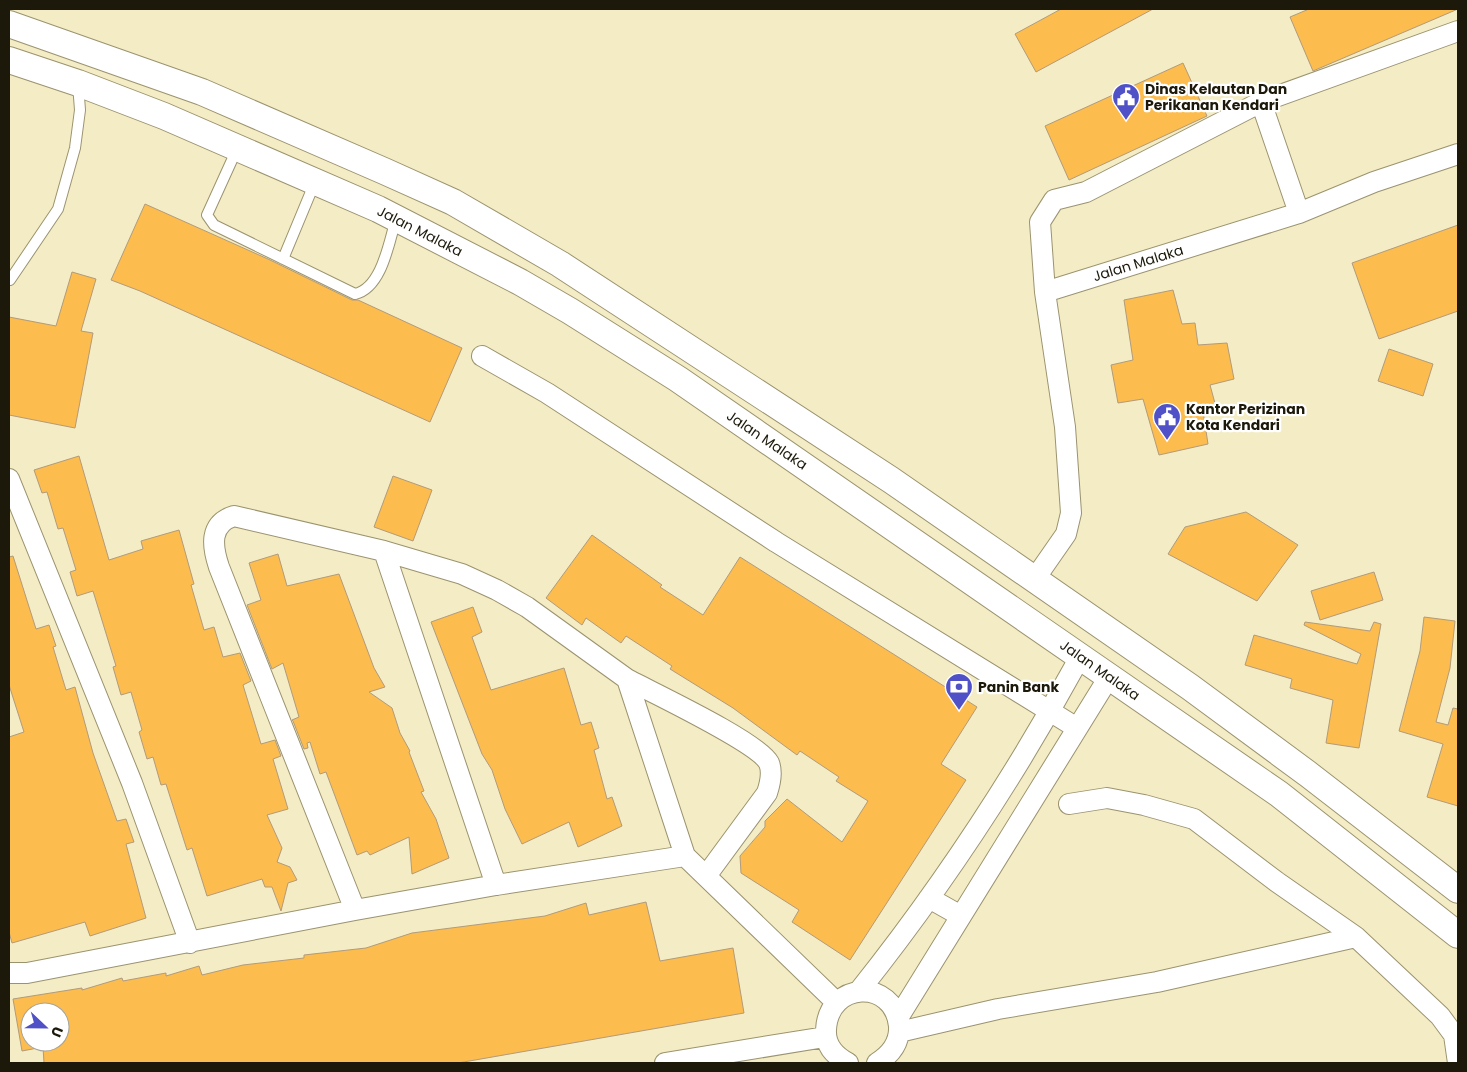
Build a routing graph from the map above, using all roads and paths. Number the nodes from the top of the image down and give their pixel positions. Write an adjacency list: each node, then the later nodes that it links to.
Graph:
1 (9, 24): 17 (street)
2 (1458, 31): 5 (street)
3 (9, 60): 4 (street, Jalan Malaka)
4 (78, 82): 7 (street, Jalan Malaka); 12 (lane)
5 (1261, 102): 9 (street); 13 (street)
6 (1458, 154): 9 (street, Jalan Malaka)
7 (232, 159): 8 (street, Jalan Malaka); 11 (lane)
8 (310, 192): 10 (street, Jalan Malaka); 11 (lane)
9 (1299, 213): 13 (street, Jalan Malaka)
10 (393, 230): 11 (lane); 18 (street, Jalan Malaka)
11 (283, 259)
12 (10, 280)
13 (1045, 292): 17 (street)
14 (482, 356): 21 (street)
15 (9, 479): 33 (street)
16 (384, 551): 20 (street); 26 (street); 29 (street)
17 (1034, 580): 27 (street)
18 (1075, 666): 19 (street, Jalan Malaka); 21 (street)
19 (1109, 677): 22 (street); 31 (street, Jalan Malaka)
20 (627, 679): 24 (street); 25 (street)
21 (1053, 704): 22 (street); 28 (street)
22 (1085, 714): 30 (street)
23 (1069, 804): 32 (street)
24 (685, 856): 25 (street); 26 (street)
25 (706, 876): 36 (street)
26 (496, 884): 29 (street)
27 (1458, 890)
28 (929, 898): 30 (street); 35 (street)
29 (355, 910): 33 (street)
30 (961, 916): 37 (street)
31 (1458, 936)
32 (1356, 938): 37 (street); 42 (street)
33 (190, 943): 34 (street)
34 (9, 973)
35 (859, 991): 36 (street); 37 (street)
36 (836, 1002): 38 (street)
37 (899, 1025): 39 (street)
38 (825, 1037): 40 (street); 41 (street)
39 (884, 1061)
40 (665, 1063)
41 (848, 1063)
42 (1458, 1063)

